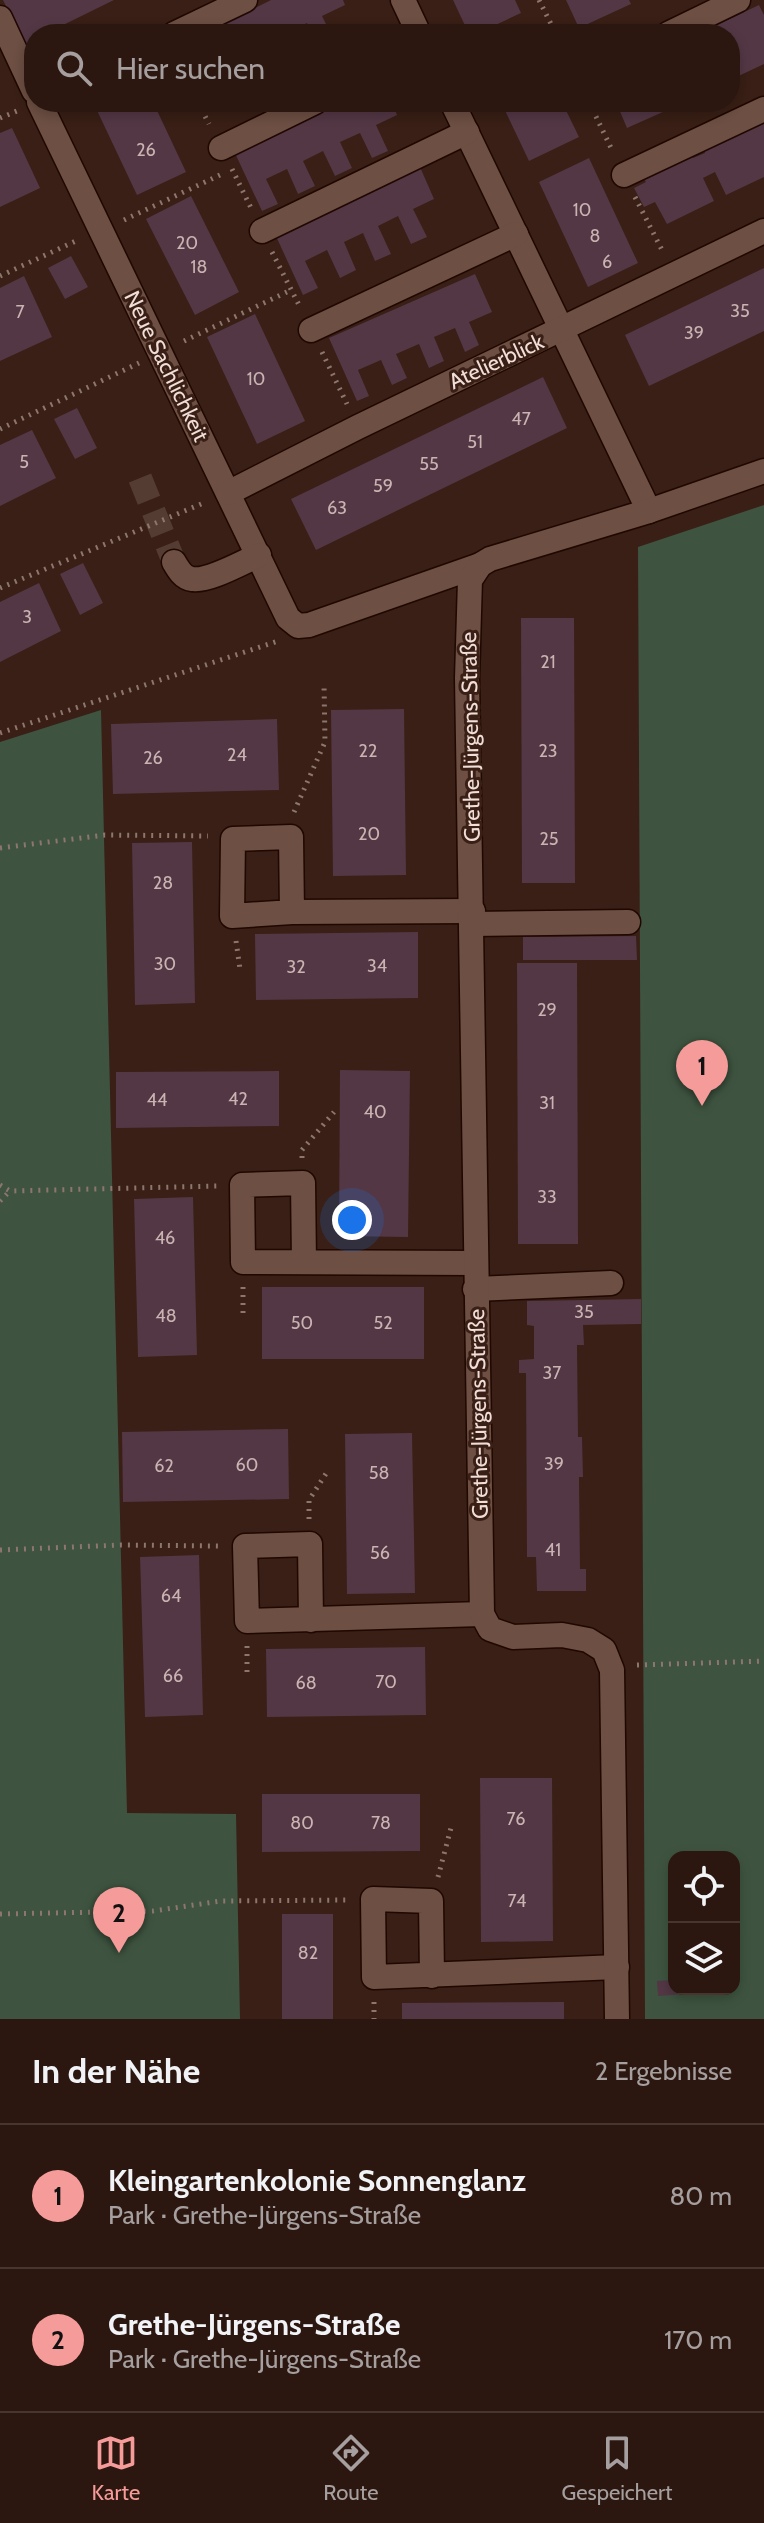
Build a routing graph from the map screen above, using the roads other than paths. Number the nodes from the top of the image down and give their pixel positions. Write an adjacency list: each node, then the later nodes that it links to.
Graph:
1 (245, 0): 5 (street)
2 (403, 0): 6 (street)
3 (738, 0): 7 (street)
4 (0, 18): 8 (street)
5 (195, 24)
6 (414, 24)
7 (689, 24)
8 (24, 70)
9 (764, 109): 15 (street)
10 (44, 112): 22 (street, Neue Sachlichkeit)
11 (299, 112): 14 (street)
12 (457, 112): 13 (street)
13 (467, 132): 16 (street); 18 (street)
14 (226, 159)
15 (624, 175)
16 (262, 231)
17 (764, 231): 20 (street, Atelierblick)
18 (516, 234): 19 (street); 20 (street)
19 (311, 330)
20 (562, 330): 22 (street, Atelierblick); 23 (street)
21 (764, 471): 23 (street)
22 (228, 493): 24 (street, Neue Sachlichkeit)
23 (649, 511): 26 (street)
24 (259, 555): 25 (street); 26 (street, Neue Sachlichkeit)
25 (174, 562)
26 (480, 565): 28 (street, Grethe-Jürgens-Straße)
27 (292, 912): 27 (street); 28 (street)
28 (473, 918): 29 (street); 31 (street, Grethe-Jürgens-Straße)
29 (628, 922)
30 (304, 1262): 30 (street); 31 (street)
31 (475, 1263): 33 (street, Grethe-Jürgens-Straße)
32 (611, 1283): 33 (street)
33 (475, 1289): 34 (street, Grethe-Jürgens-Straße)
34 (482, 1614): 35 (street); 36 (street)
35 (311, 1620): 35 (street)
36 (617, 1967): 37 (street); 38 (street)
37 (432, 1976): 37 (street)
38 (617, 2019)

